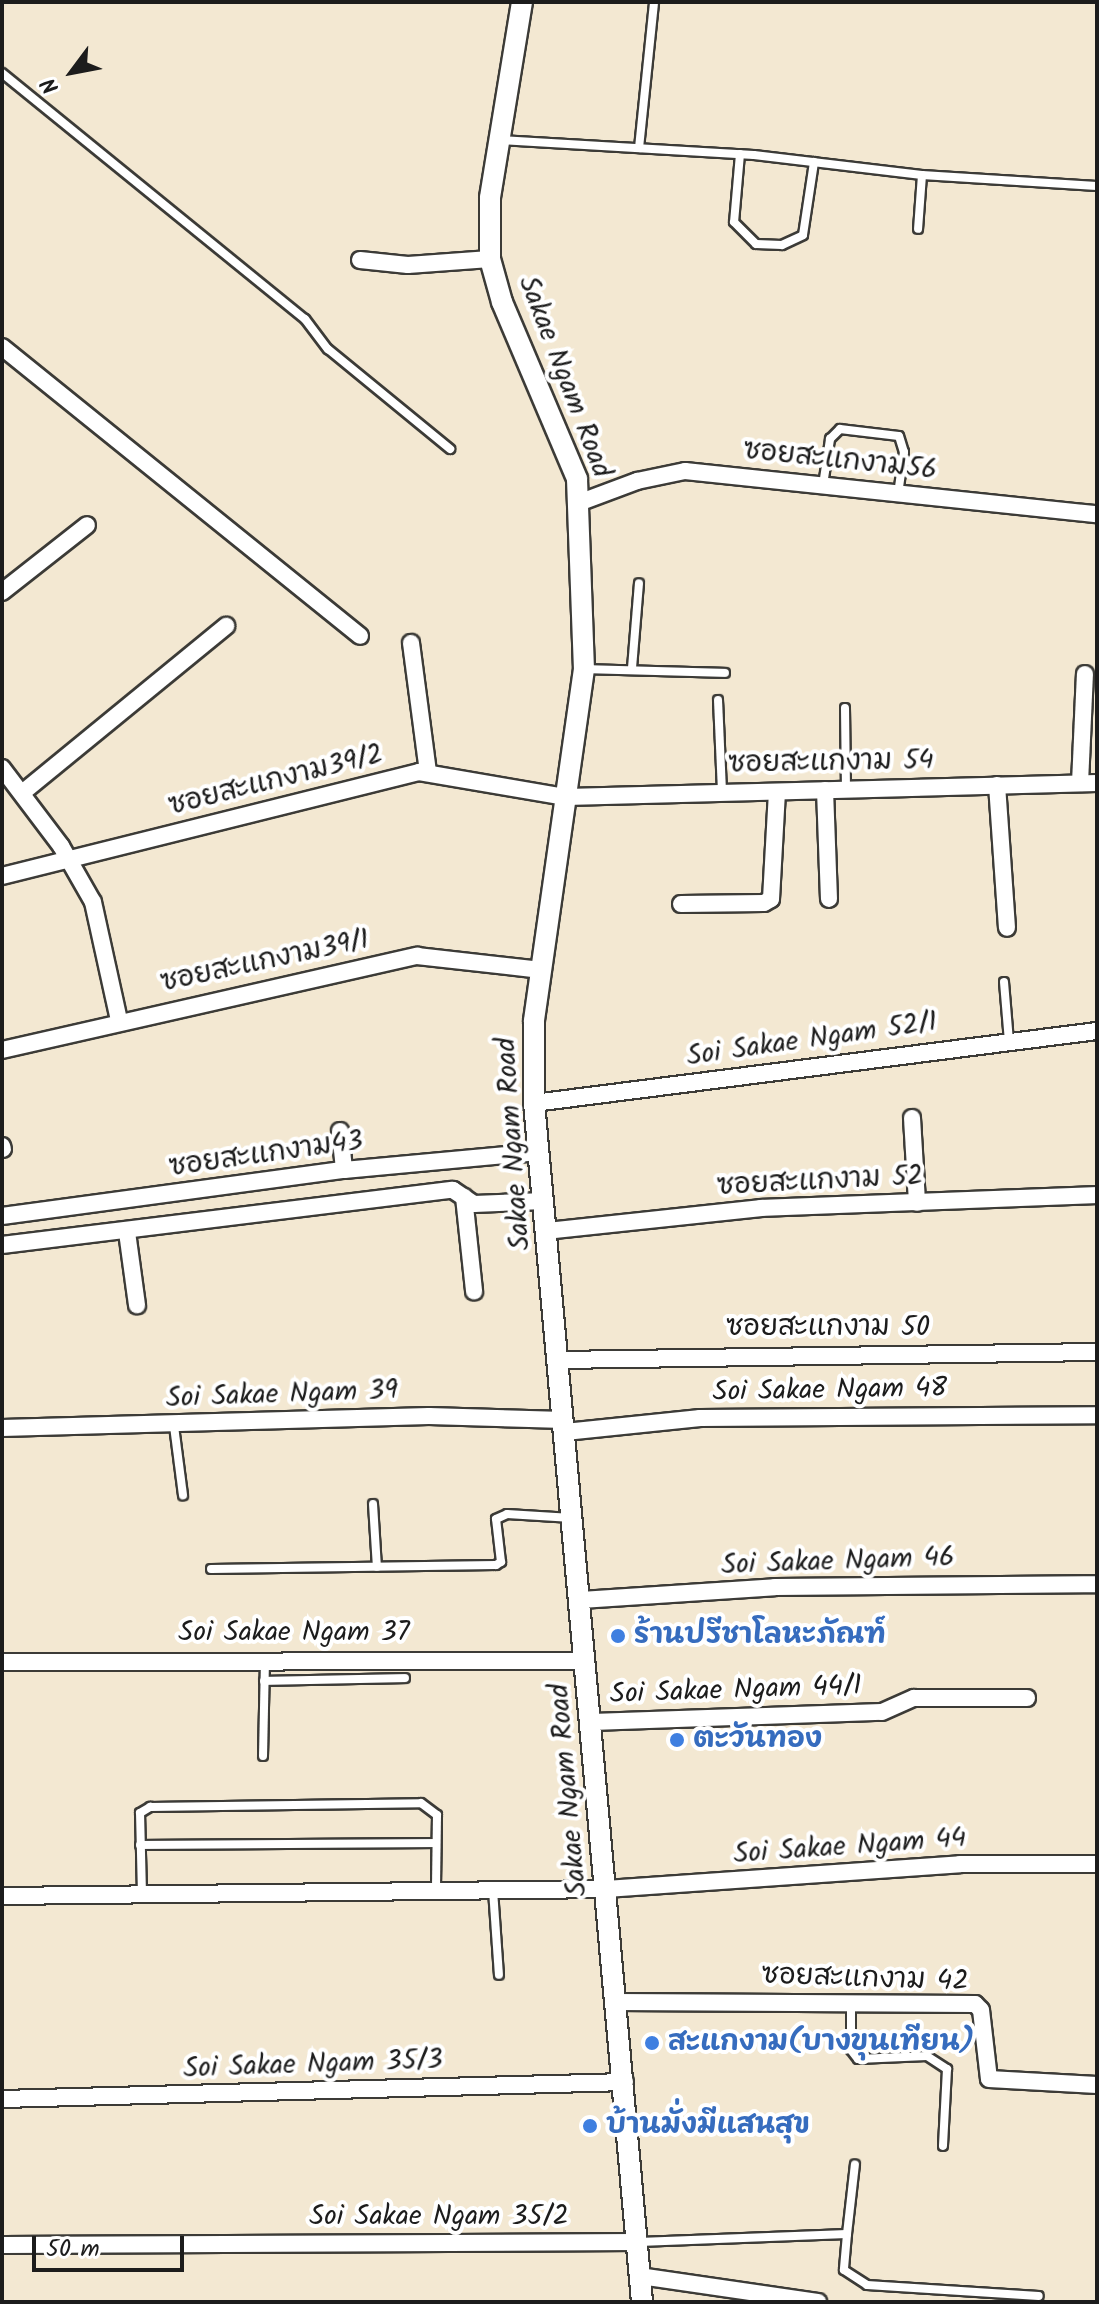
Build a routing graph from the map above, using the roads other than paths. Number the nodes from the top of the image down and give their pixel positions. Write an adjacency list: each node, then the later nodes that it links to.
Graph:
1 (522, 2): 4 (street, Sakae Ngam Road)
2 (654, 2): 5 (lane)
3 (2, 73): 14 (lane)
4 (500, 140): 5 (lane); 11 (street, Sakae Ngam Road)
5 (639, 148): 6 (lane)
6 (740, 154): 7 (lane); 7 (lane)
7 (814, 162): 8 (lane)
8 (922, 175): 9 (lane); 10 (lane)
9 (1097, 186)
10 (918, 229)
11 (490, 259): 12 (street); 17 (street, Sakae Ngam Road)
12 (360, 260)
13 (2, 347): 23 (street)
14 (450, 449)
15 (823, 486): 16 (street, ซอยสะแกงาม56); 16 (lane); 17 (street, ซอยสะแกงาม56)
16 (898, 494): 18 (street, ซอยสะแกงาม56)
17 (581, 502): 26 (street, Sakae Ngam Road)
18 (1097, 514)
19 (87, 525): 21 (street)
20 (639, 583): 25 (lane)
21 (2, 592)
22 (226, 626): 38 (street)
23 (360, 636)
24 (411, 643): 32 (street)
25 (632, 668): 26 (lane); 27 (lane)
26 (584, 669): 40 (street, Sakae Ngam Road)
27 (725, 673)
28 (1085, 674): 33 (street)
29 (718, 700): 37 (lane)
30 (845, 708): 35 (lane)
31 (2, 768): 38 (street)
32 (428, 773): 40 (street, ซอยสะแกงาม39/2); 41 (street, ซอยสะแกงาม39/2)
33 (1088, 783): 34 (street, ซอยสะแกงาม 54)
34 (997, 785): 35 (street, ซอยสะแกงาม 54); 45 (street)
35 (846, 789): 36 (street, ซอยสะแกงาม 54)
36 (825, 790): 39 (street, ซอยสะแกงาม 54); 43 (street)
37 (722, 792): 39 (street, ซอยสะแกงาม 54); 40 (street, ซอยสะแกงาม 54)
38 (22, 793): 41 (street)
39 (777, 793): 44 (street)
40 (566, 797): 46 (street, Sakae Ngam Road)
41 (69, 860): 42 (street, ซอยสะแกงาม39/2); 48 (street)
42 (2, 876)
43 (829, 899)
44 (681, 904)
45 (1007, 928)
46 (541, 970): 48 (street, ซอยสะแกงาม39/1); 52 (street, Sakae Ngam Road)
47 (1004, 982): 50 (lane)
48 (119, 1020): 51 (street, ซอยสะแกงาม39/1)
49 (1097, 1031): 50 (street, Soi Sakae Ngam 52/1)
50 (1009, 1041): 52 (street, Soi Sakae Ngam 52/1)
51 (2, 1050)
52 (534, 1103): 55 (street, Sakae Ngam Road)
53 (912, 1118): 60 (street)
54 (340, 1131): 56 (street)
55 (538, 1152): 56 (street, ซอยสะแกงาม43); 59 (street, Sakae Ngam Road)
56 (344, 1170): 61 (street, ซอยสะแกงาม43)
57 (1097, 1195): 60 (street, ซอยสะแกงาม 52)
58 (464, 1197): 59 (street); 63 (street); 65 (street)
59 (543, 1201): 62 (street, Sakae Ngam Road)
60 (917, 1203): 62 (street, ซอยสะแกงาม 52)
61 (2, 1216)
62 (546, 1231): 68 (street, Sakae Ngam Road)
63 (127, 1232): 64 (street); 66 (street)
64 (2, 1245)
65 (474, 1291)
66 (137, 1305)
67 (1097, 1352): 68 (street, ซอยสะแกงาม 50)
68 (558, 1360): 71 (street, Sakae Ngam Road)
69 (1097, 1415): 71 (street, Soi Sakae Ngam 48)
70 (174, 1426): 71 (street, Soi Sakae Ngam 39); 72 (street, Soi Sakae Ngam 39); 73 (lane)
71 (565, 1426): 75 (street, Sakae Ngam Road)
72 (2, 1428)
73 (183, 1495)
74 (373, 1504): 76 (lane)
75 (574, 1518): 76 (lane); 79 (street, Sakae Ngam Road)
76 (377, 1567): 77 (lane)
77 (211, 1569)
78 (1097, 1584): 79 (street, Soi Sakae Ngam 46)
79 (581, 1600): 81 (street, Sakae Ngam Road)
80 (266, 1658): 81 (street, Soi Sakae Ngam 37); 82 (street, Soi Sakae Ngam 37); 84 (lane)
81 (586, 1661): 86 (street, Sakae Ngam Road)
82 (2, 1662)
83 (405, 1678): 84 (lane)
84 (264, 1681): 87 (lane)
85 (1027, 1698): 86 (street, Soi Sakae Ngam 44/1)
86 (592, 1722): 93 (street, Sakae Ngam Road)
87 (263, 1756)
88 (436, 1843): 89 (lane); 89 (lane); 91 (lane)
89 (140, 1845): 94 (lane)
90 (1097, 1864): 93 (street, Soi Sakae Ngam 44)
91 (436, 1889): 92 (street, Soi Sakae Ngam 44); 94 (street, Soi Sakae Ngam 44)
92 (493, 1889): 93 (street, Soi Sakae Ngam 44); 96 (lane)
93 (606, 1889): 97 (street, Sakae Ngam Road)
94 (142, 1894): 95 (street, Soi Sakae Ngam 44)
95 (2, 1896)
96 (499, 1975)
97 (616, 2002): 98 (street, ซอยสะแกงาม 42); 99 (street, Sakae Ngam Road)
98 (851, 2002): 100 (street, ซอยสะแกงาม 42); 102 (lane)
99 (625, 2082): 101 (street, Soi Sakae Ngam 35/3); 105 (street, Sakae Ngam Road)
100 (1097, 2085)
101 (2, 2099)
102 (943, 2146)
103 (855, 2164): 104 (lane)
104 (847, 2234): 105 (lane); 108 (lane)
105 (635, 2242): 106 (street, Soi Sakae Ngam 35/2); 107 (street, Sakae Ngam Road)
106 (2, 2245)
107 (640, 2276): 109 (street, Sakae Ngam Road); 110 (street)
108 (1039, 2296)
109 (642, 2302)
110 (818, 2302)

